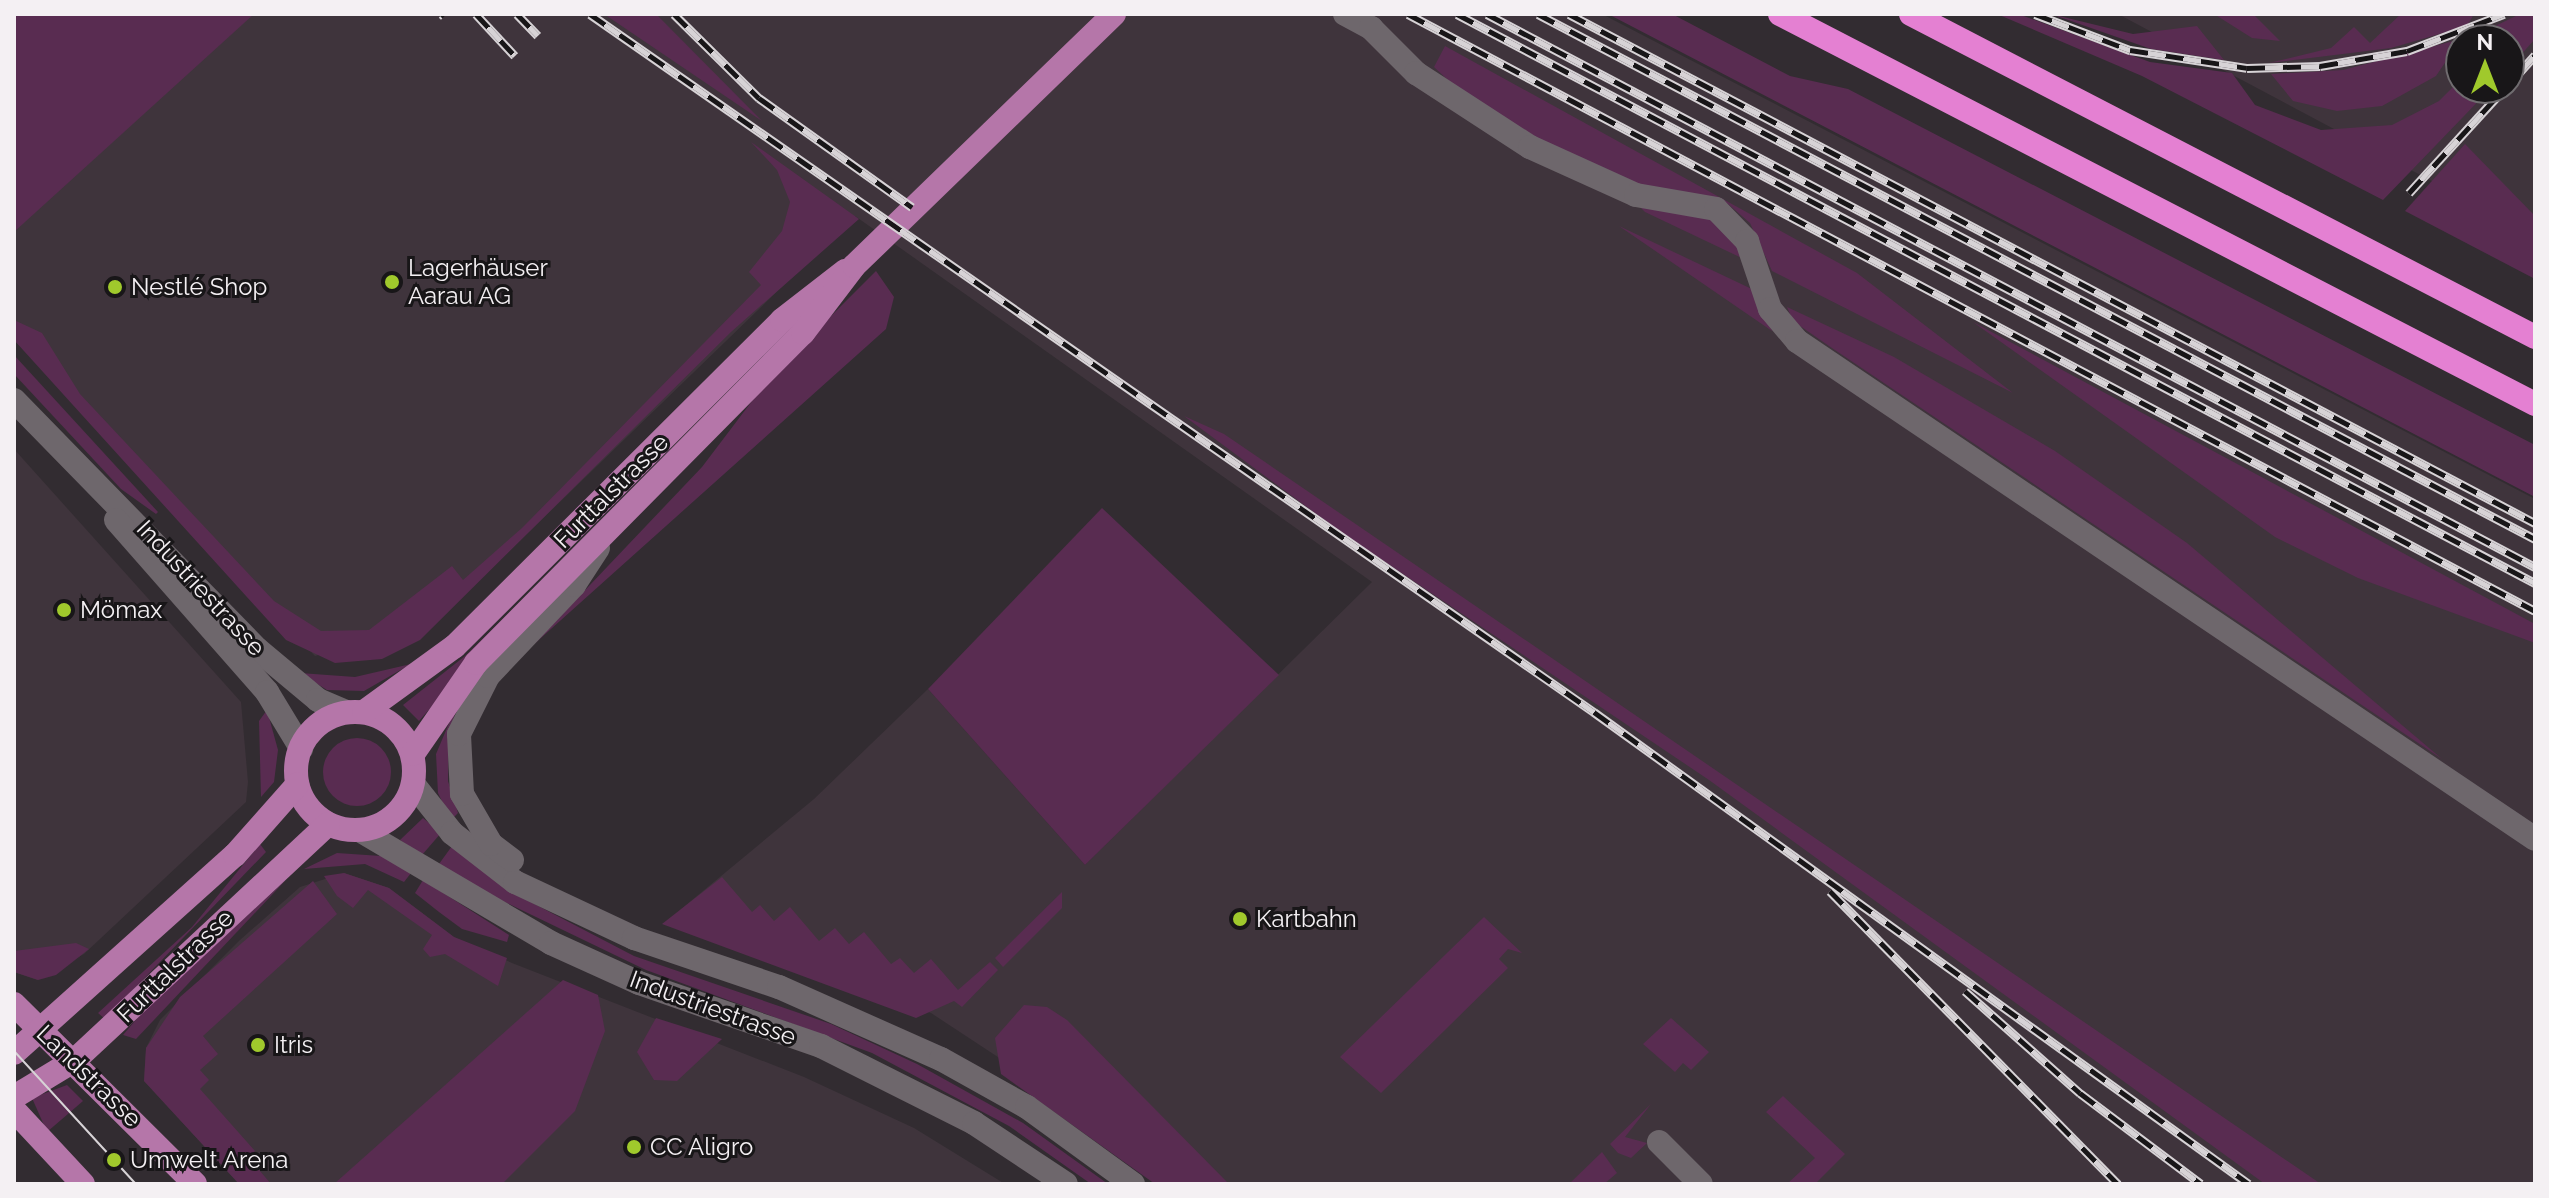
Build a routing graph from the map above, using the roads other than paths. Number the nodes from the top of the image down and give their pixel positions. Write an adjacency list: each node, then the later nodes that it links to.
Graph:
1 (1114, 14): 5 (main road, Furttalstrasse)
2 (1345, 14): 18 (street)
3 (1780, 14): 8 (highway)
4 (1911, 14): 6 (highway)
5 (854, 266): 10 (main road, Furttalstrasse); 11 (main road, Furttalstrasse)
6 (2535, 337)
7 (14, 400): 9 (street, Industriestrasse)
8 (2535, 404)
9 (97, 488): 11 (street, Industriestrasse); 12 (street, Industriestrasse)
10 (612, 527): 13 (main road, Furttalstrasse); 19 (street, Industriestrasse)
11 (355, 712): 12 (main road); 13 (main road)
12 (301, 748): 14 (main road)
13 (413, 754): 15 (main road)
14 (297, 785): 16 (main road); 21 (main road, Furttalstrasse)
15 (414, 785): 17 (main road); 19 (street, Industriestrasse)
16 (328, 824): 17 (main road); 23 (main road, Furttalstrasse)
17 (361, 831): 29 (street, Industriestrasse)
18 (2535, 839)
19 (572, 910): 30 (street, Industriestrasse)
20 (14, 1004): 21 (main road, Landstrasse)
21 (43, 1031): 22 (main road, Furttalstrasse); 23 (main road, Landstrasse)
22 (14, 1053)
23 (75, 1060): 24 (main road, Furttalstrasse); 28 (main road, Landstrasse)
24 (14, 1097)
25 (14, 1110): 27 (main road)
26 (1659, 1142): 31 (street)
27 (83, 1184)
28 (195, 1184)
29 (1066, 1184)
30 (1133, 1184)
31 (1701, 1184)

